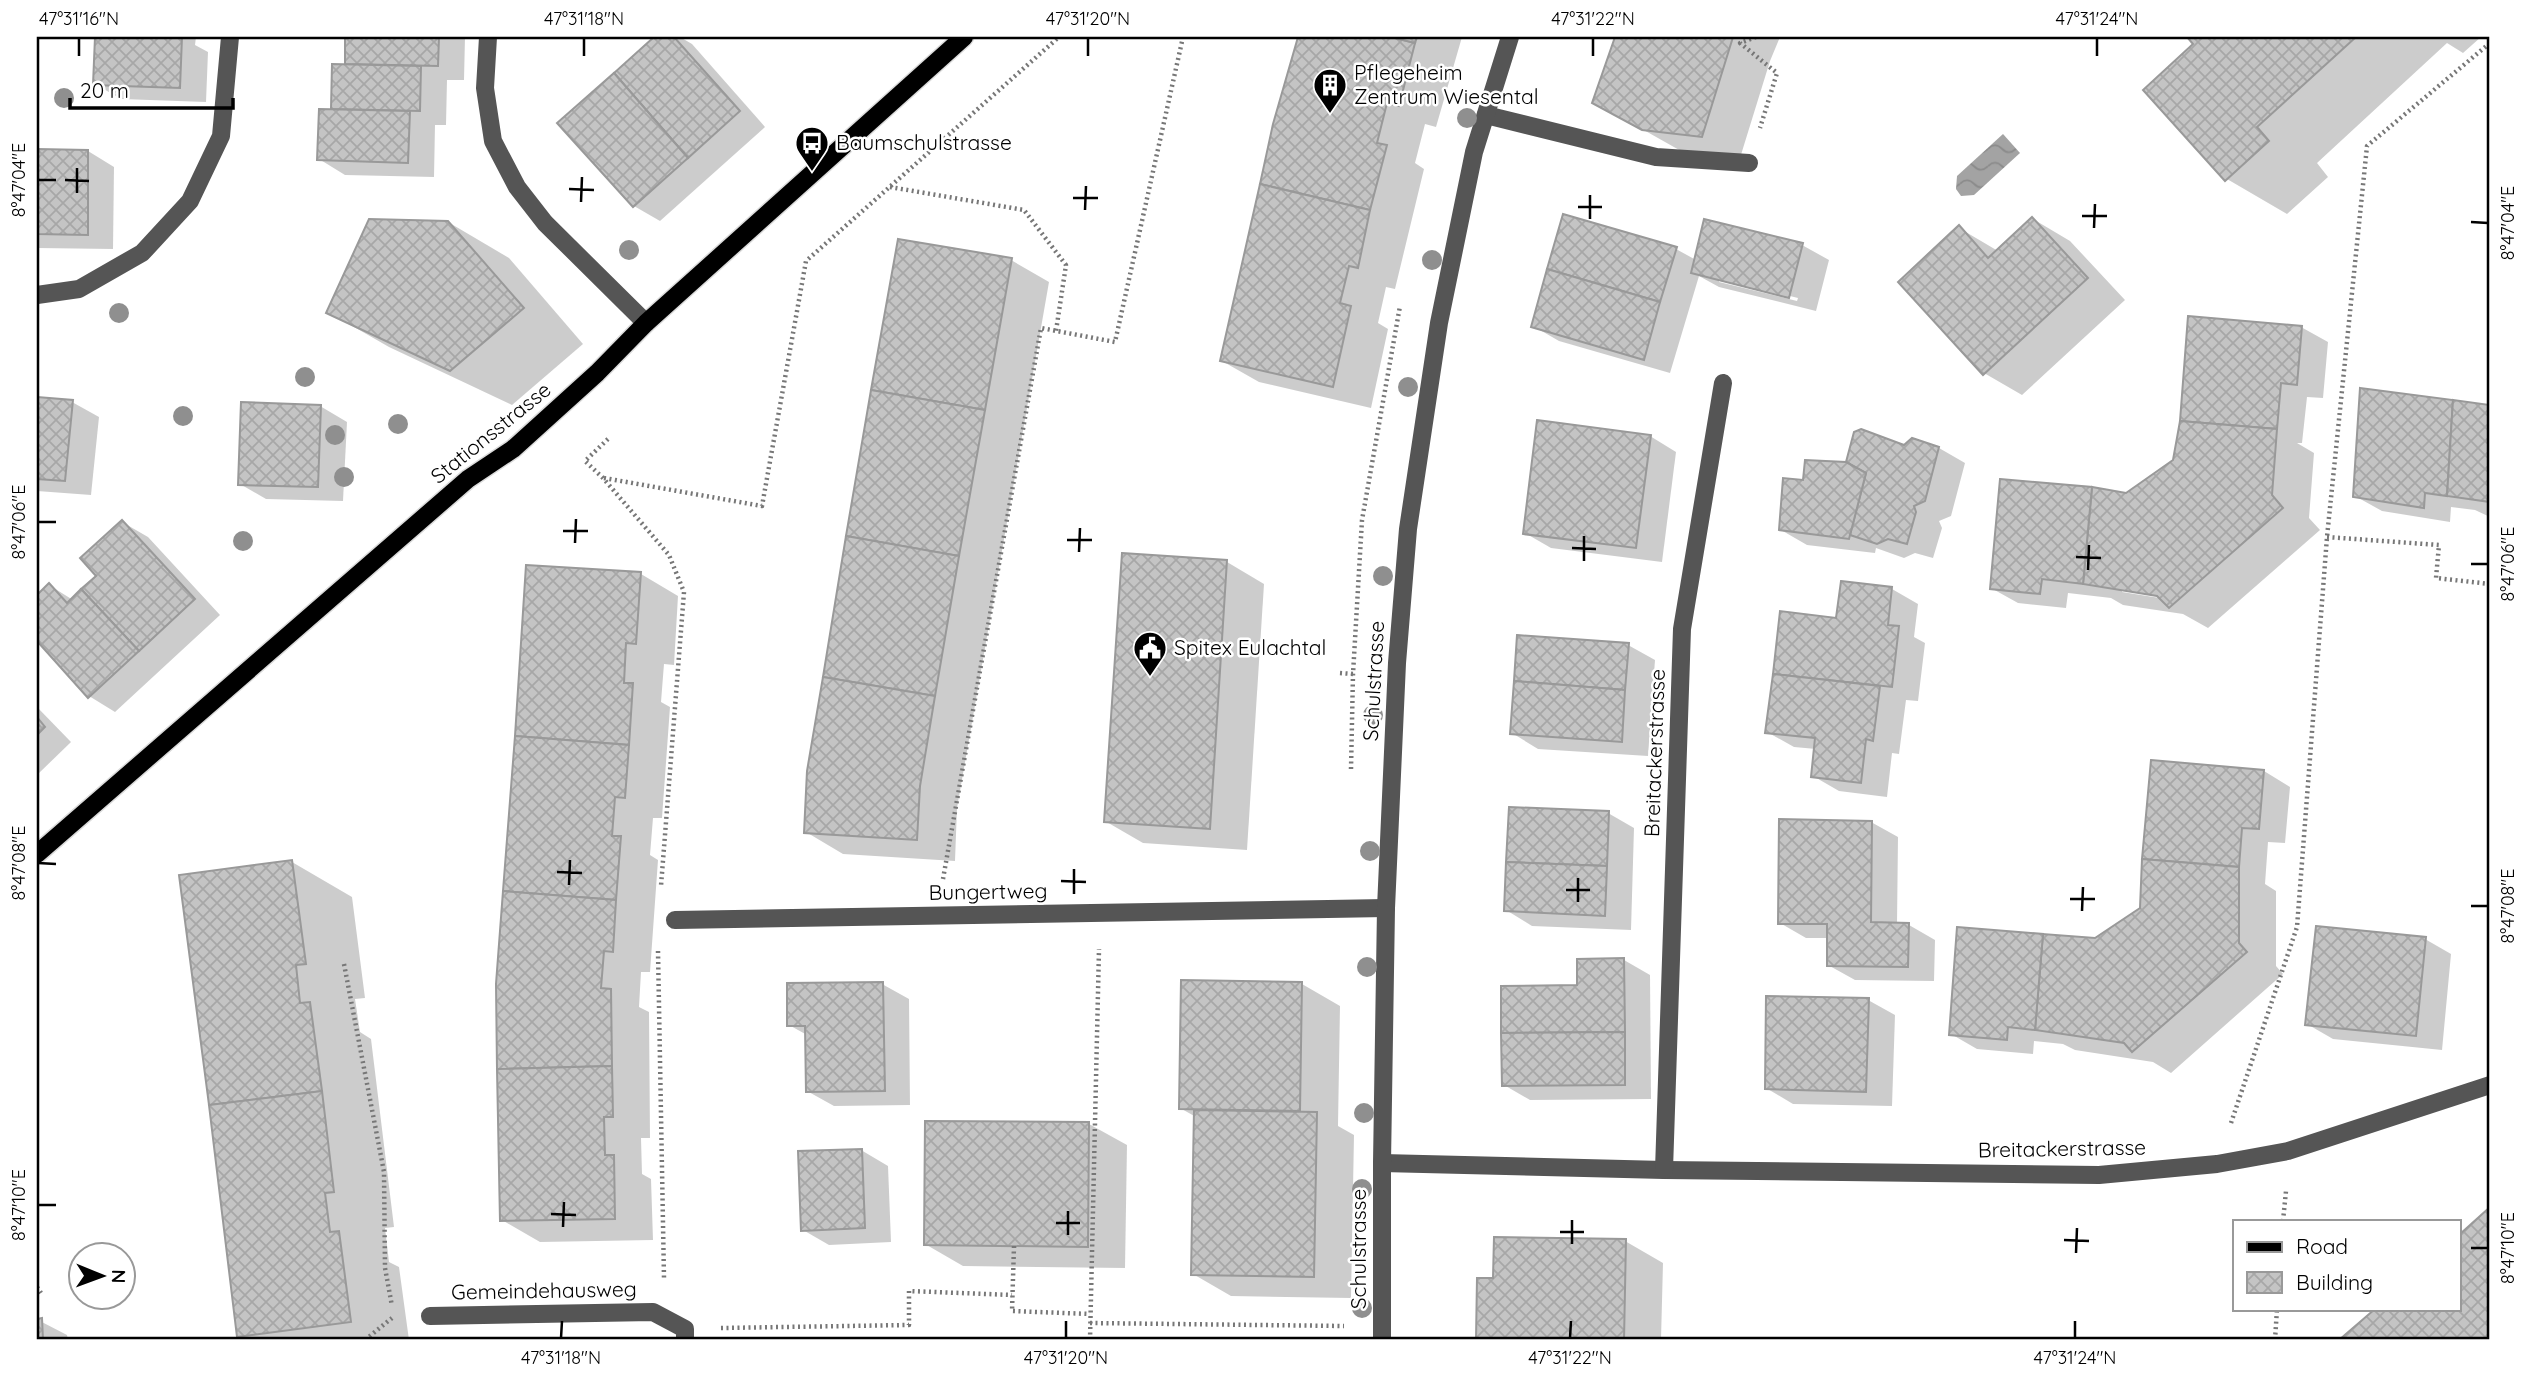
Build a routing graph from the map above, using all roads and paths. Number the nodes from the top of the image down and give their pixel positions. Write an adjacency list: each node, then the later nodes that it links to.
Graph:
1 (230, 37): 12 (street)
2 (488, 37): 13 (street)
3 (964, 37): 13 (main road, Stationsstrasse)
4 (1059, 37): 11 (path)
5 (1183, 37): 14 (path)
6 (1510, 37): 9 (street, Schulstrasse)
7 (1756, 37): 10 (path)
8 (2490, 43): 18 (path)
9 (1486, 115): 10 (street); 24 (street, Schulstrasse)
10 (1749, 163)
11 (890, 187): 14 (path); 17 (path)
12 (37, 295)
13 (646, 323): 22 (main road, Stationsstrasse)
14 (1056, 331): 26 (path)
15 (1723, 383): 33 (street, Breitackerstrasse)
16 (608, 439): 17 (path)
17 (603, 478): 23 (path)
18 (2327, 537): 19 (path); 32 (path)
19 (2490, 584)
20 (1340, 673): 21 (path)
21 (1353, 674)
22 (37, 855)
23 (660, 897)
24 (1386, 908): 25 (street, Bungertweg); 31 (street, Schulstrasse)
25 (1100, 913): 26 (street, Bungertweg); 40 (path)
26 (937, 916): 27 (street, Bungertweg)
27 (675, 920)
28 (658, 945): 39 (path)
29 (344, 964): 45 (path)
30 (2490, 1085): 32 (street, Breitackerstrasse)
31 (1382, 1163): 33 (street, Breitackerstrasse); 47 (street, Schulstrasse)
32 (2217, 1164): 33 (street, Breitackerstrasse)
33 (1664, 1170)
34 (1014, 1246): 37 (path)
35 (37, 1287): 36 (path)
36 (41, 1293)
37 (1012, 1295): 40 (path); 44 (path)
38 (2277, 1310): 48 (path)
39 (653, 1312): 41 (street, Gemeindehausweg); 44 (street, Gemeindehausweg)
40 (1090, 1314): 42 (path)
41 (430, 1316)
42 (1090, 1323): 43 (path); 46 (path)
43 (1344, 1326)
44 (685, 1335)
45 (365, 1340)
46 (1090, 1340)
47 (1382, 1340)
48 (2275, 1340)

